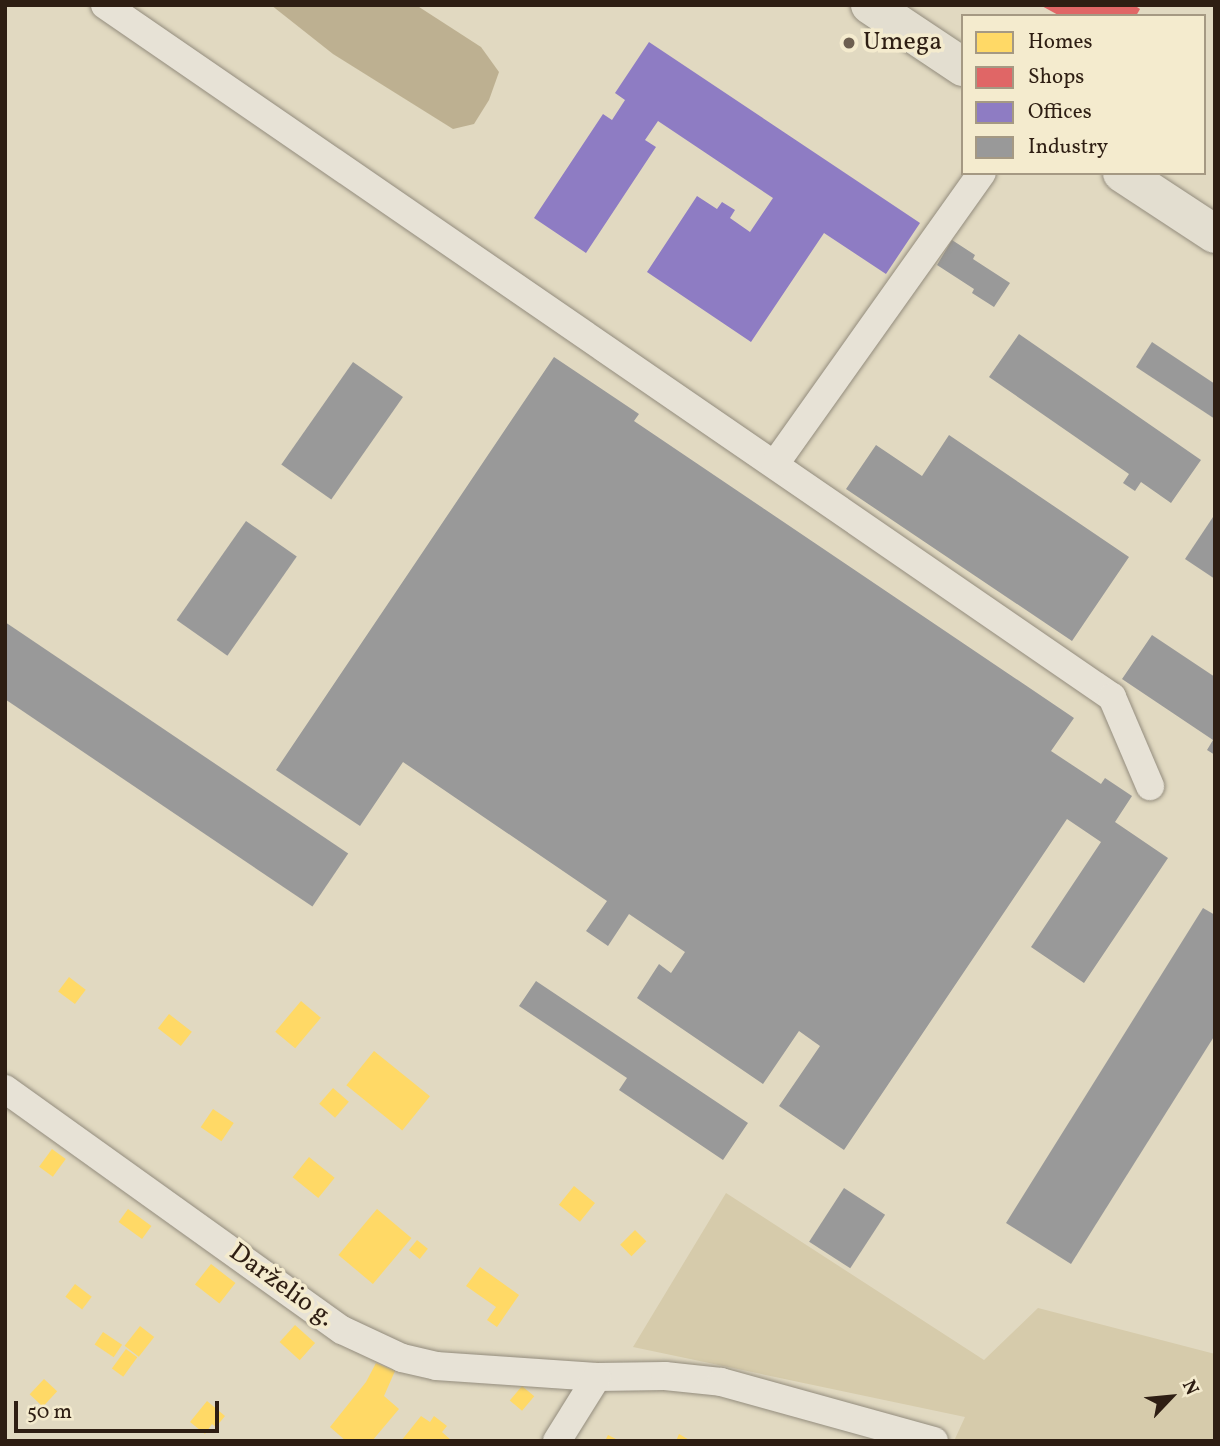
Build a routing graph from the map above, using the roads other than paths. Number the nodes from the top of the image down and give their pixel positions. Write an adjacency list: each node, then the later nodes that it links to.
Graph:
1 (104, 5): 7 (street)
2 (870, 5): 3 (main road)
3 (961, 66)
4 (981, 175): 7 (street)
5 (1125, 175): 6 (main road)
6 (1215, 234)
7 (775, 464): 8 (street)
8 (1150, 786)
9 (5, 1089): 10 (street, Darželio g.)
10 (597, 1377): 11 (street); 12 (street, Darželio g.)
11 (557, 1441)
12 (934, 1441)

